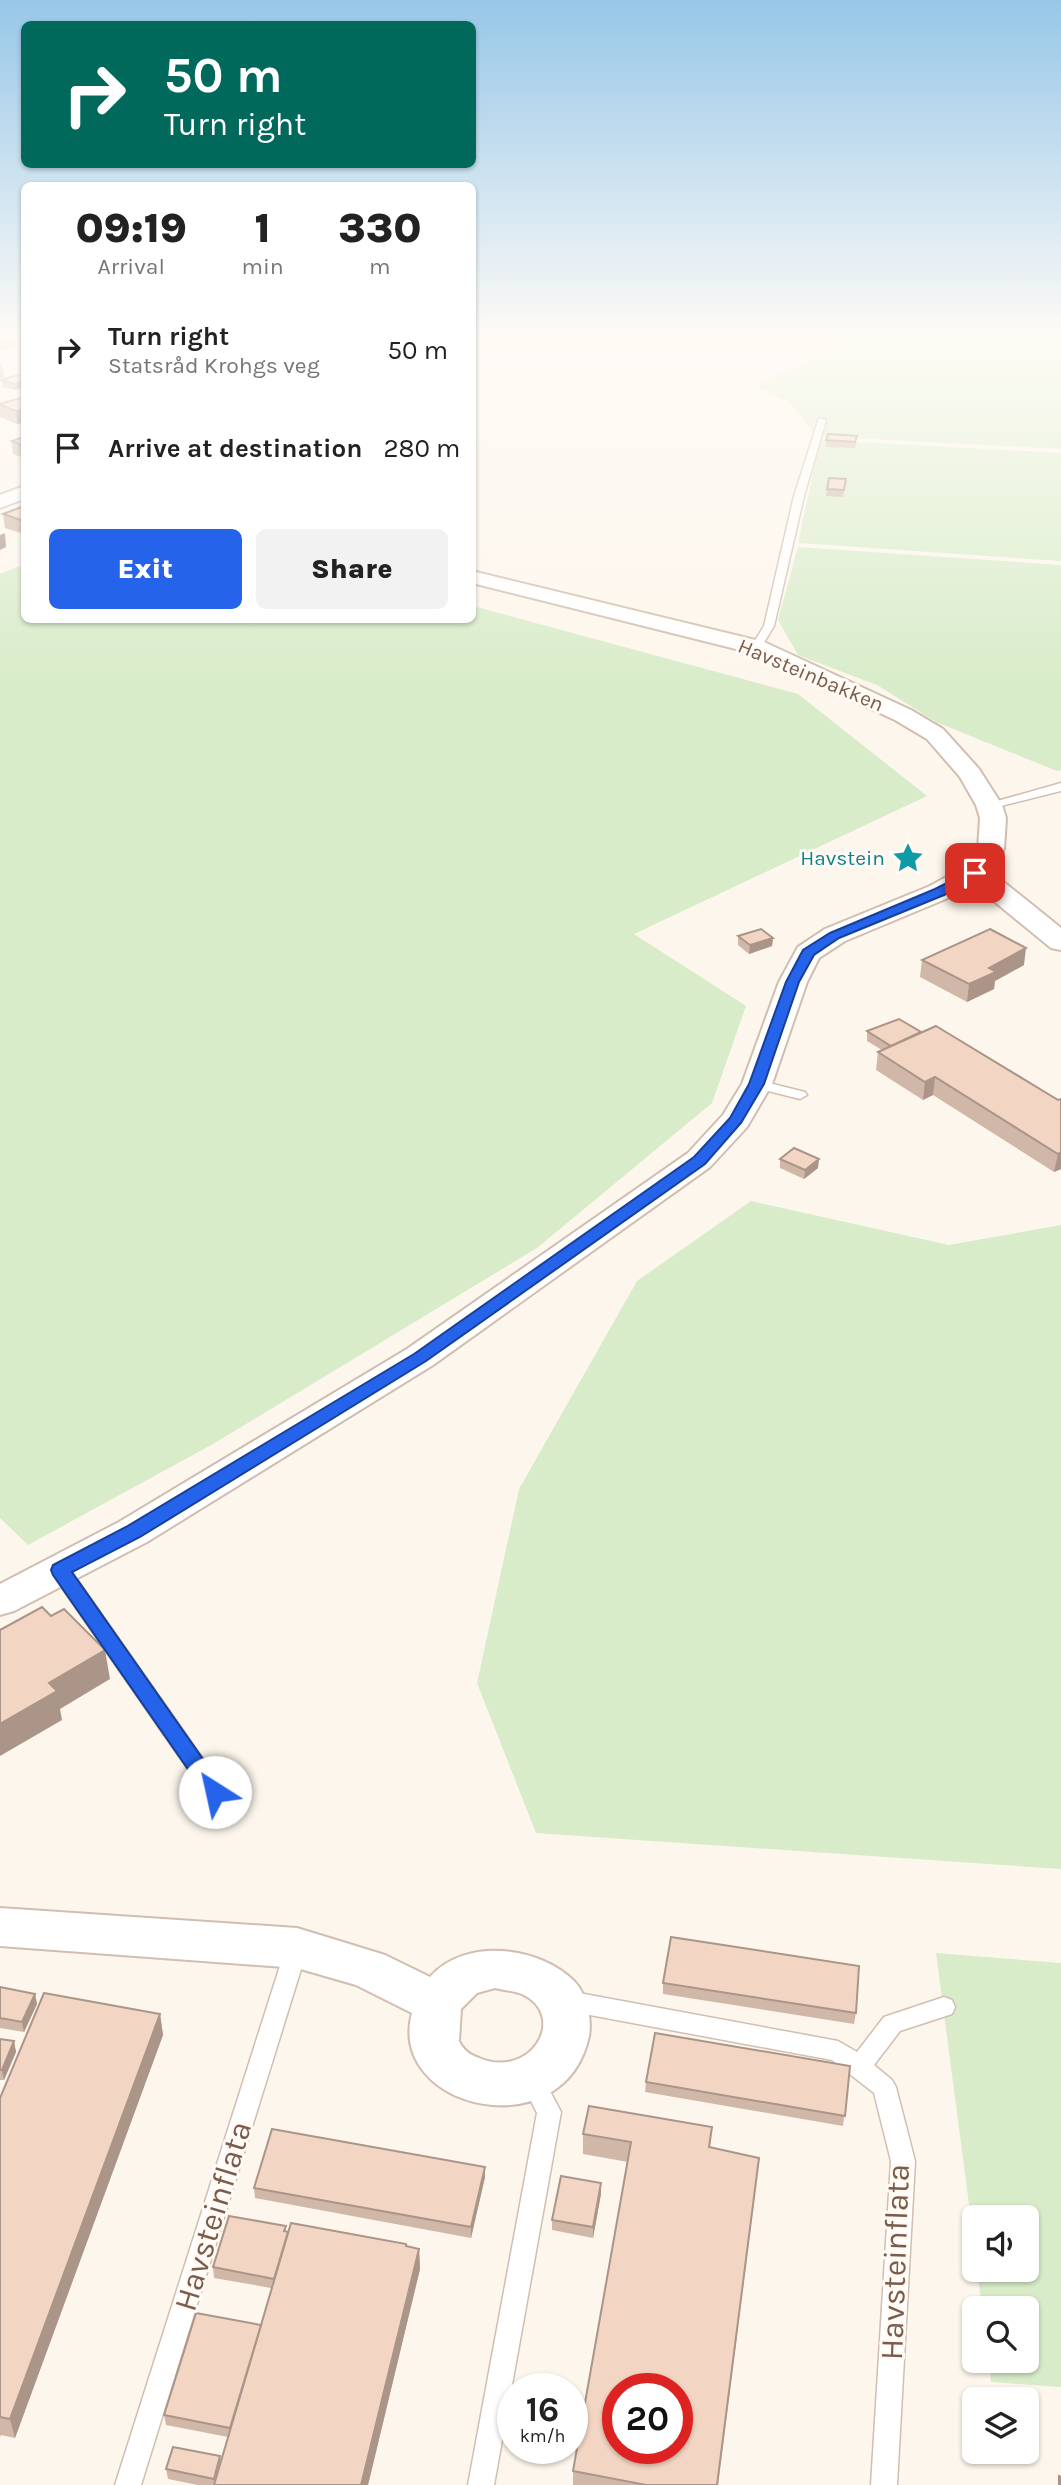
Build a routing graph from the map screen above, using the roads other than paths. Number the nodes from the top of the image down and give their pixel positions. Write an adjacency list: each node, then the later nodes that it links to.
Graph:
1 (811, 456): 7 (lane)
2 (0, 479): 3 (street)
3 (21, 481)
4 (21, 493): 5 (street)
5 (0, 502)
6 (476, 578): 7 (street, Havsteinbakken)
7 (756, 647): 9 (street, Havsteinbakken)
8 (1061, 787): 9 (lane)
9 (989, 805): 10 (street)
10 (975, 873): 11 (street); 12 (street)
11 (1061, 942)
12 (757, 1084): 13 (lane); 14 (street)
13 (800, 1095)
14 (60, 1570): 15 (street); 16 (lane)
15 (0, 1601)
16 (215, 1792)
17 (0, 1927): 18 (street)
18 (297, 1948): 20 (street); 24 (lane, Havsteinflata)
19 (562, 2000): 20 (street); 22 (lane, Havsteinflata); 23 (street)
20 (438, 2003): 23 (street)
21 (944, 2007): 22 (lane)
22 (859, 2067): 26 (lane, Havsteinflata)
23 (532, 2079): 25 (lane)
24 (128, 2485)
25 (481, 2485)
26 (884, 2485)

